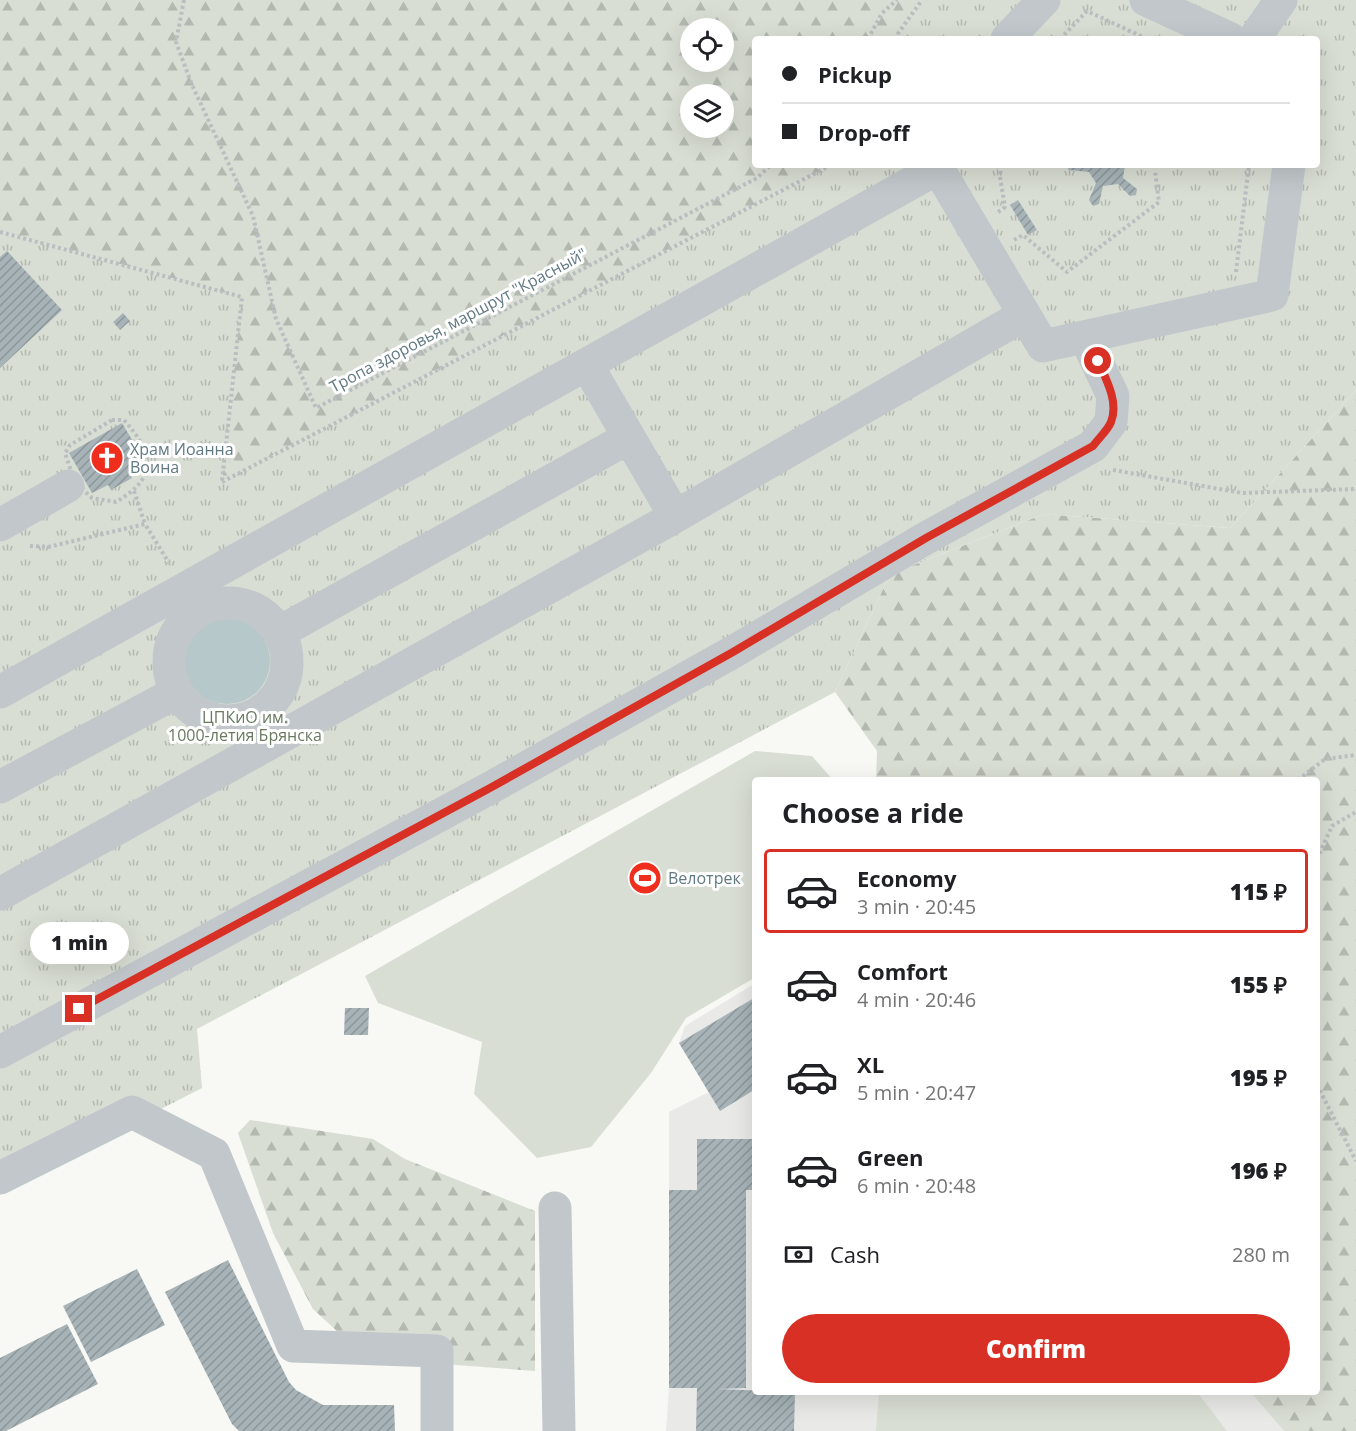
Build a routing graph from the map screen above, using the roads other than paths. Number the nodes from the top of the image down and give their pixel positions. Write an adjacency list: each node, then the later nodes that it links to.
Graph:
1 (1044, 0): 4 (street)
2 (1146, 0): 5 (street)
3 (1281, 0): 6 (street)
4 (1010, 36)
5 (1224, 36)
6 (1256, 36)
7 (933, 168): 12 (street)
8 (939, 168): 10 (street)
9 (1288, 168): 11 (street)
10 (1024, 315): 11 (street); 15 (street)
11 (1085, 337): 24 (street)
12 (587, 365): 13 (street); 17 (street)
13 (628, 438): 15 (street); 18 (street)
14 (68, 486): 16 (street)
15 (675, 516): 21 (street)
16 (10, 535)
17 (192, 599): 18 (street); 19 (street); 20 (street)
18 (280, 632): 21 (street)
19 (0, 692)
20 (177, 692): 21 (street); 22 (street)
21 (266, 727): 23 (street)
22 (0, 787)
23 (0, 894)
24 (0, 1052)
25 (0, 1178): 27 (street)
26 (555, 1208): 28 (street)
27 (437, 1431)
28 (559, 1431)

